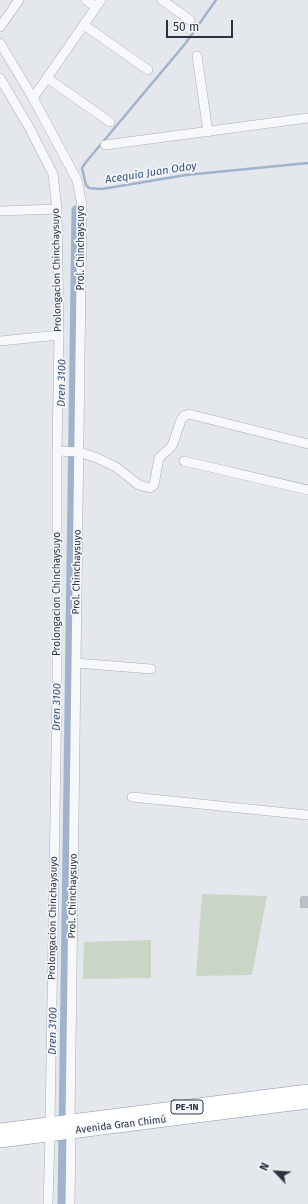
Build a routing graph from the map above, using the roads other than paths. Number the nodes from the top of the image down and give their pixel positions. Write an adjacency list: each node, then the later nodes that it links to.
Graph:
1 (19, 0): 7 (street)
2 (86, 0): 4 (street)
3 (162, 0): 5 (street)
4 (98, 4): 6 (street)
5 (190, 20)
6 (84, 25): 10 (street); 12 (street)
7 (0, 27)
8 (0, 43): 13 (street, Prol. Chinchaysuyo)
9 (197, 56): 16 (street)
10 (148, 70)
11 (0, 78): 18 (street, Prolongacion Chinchaysuyo)
12 (47, 78): 13 (street); 15 (street)
13 (34, 98): 24 (street, Prol. Chinchaysuyo)
14 (308, 118): 16 (street)
15 (110, 122)
16 (208, 132): 17 (street)
17 (105, 145)
18 (57, 209): 19 (street); 20 (street, Prolongacion Chinchaysuyo)
19 (0, 211)
20 (58, 335): 21 (street); 23 (street, Prolongacion Chinchaysuyo)
21 (0, 341)
22 (308, 444): 24 (street)
23 (60, 451): 24 (street); 33 (street, Prolongacion Chinchaysuyo)
24 (77, 452): 27 (street, Prol. Chinchaysuyo)
25 (184, 461): 26 (street)
26 (308, 490)
27 (76, 663): 28 (street); 33 (street, Prol. Chinchaysuyo)
28 (151, 669)
29 (132, 797): 30 (street)
30 (308, 815)
31 (308, 1091): 33 (highway, Avenida Gran Chimú / PE-1N)
32 (308, 1102): 33 (highway, Avenida Gran Chimú / PE-1N)
33 (60, 1128): 34 (highway, PE-1N); 35 (highway, PE-1N); 36 (street); 37 (street, Prol. Chinchaysuyo)
34 (0, 1130)
35 (0, 1141)
36 (48, 1204)
37 (70, 1204)

